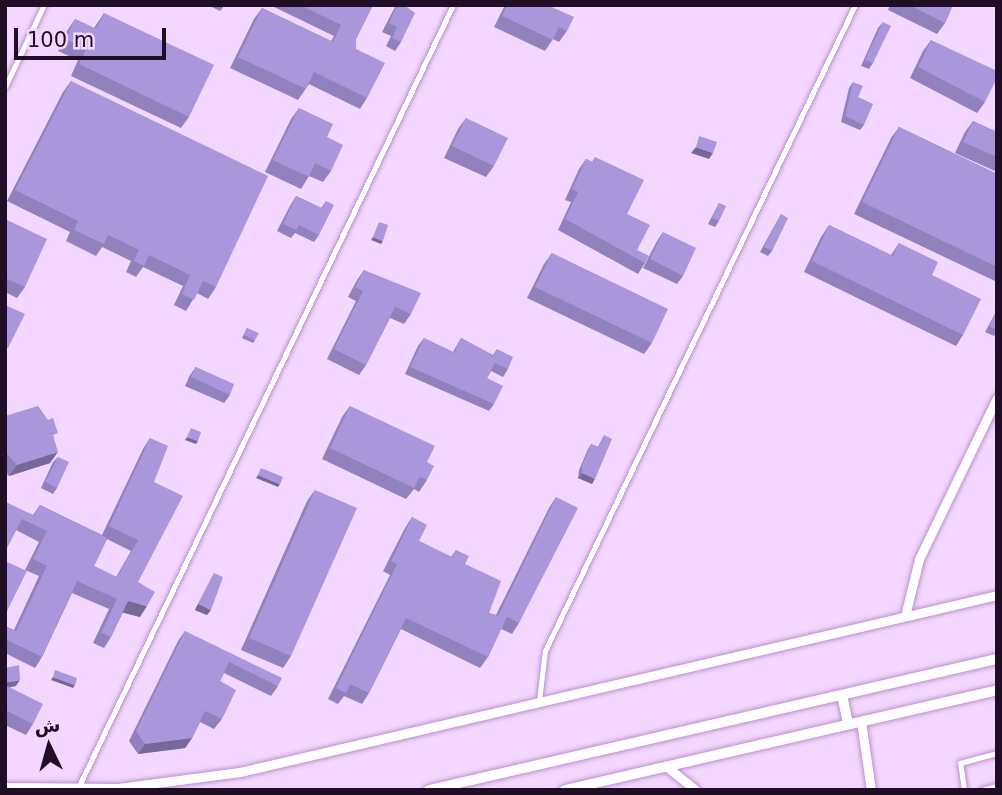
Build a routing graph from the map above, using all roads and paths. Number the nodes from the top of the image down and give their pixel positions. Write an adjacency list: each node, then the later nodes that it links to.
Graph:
1 (44, 5): 4 (lane)
2 (453, 5): 18 (lane)
3 (855, 5): 11 (lane)
4 (5, 87)
5 (997, 398): 7 (street)
6 (997, 595): 7 (street)
7 (905, 616): 11 (street)
8 (997, 659): 10 (street)
9 (997, 690): 12 (street)
10 (842, 695): 13 (street); 19 (street)
11 (539, 705): 18 (street)
12 (861, 721): 13 (street); 22 (street)
13 (848, 724): 15 (street)
14 (997, 753): 23 (lane)
15 (666, 766): 20 (street); 21 (street)
16 (997, 786): 24 (lane)
17 (5, 787): 18 (street)
18 (77, 790)
19 (429, 790)
20 (565, 790)
21 (696, 790)
22 (871, 790)
23 (964, 790)
24 (982, 790)

